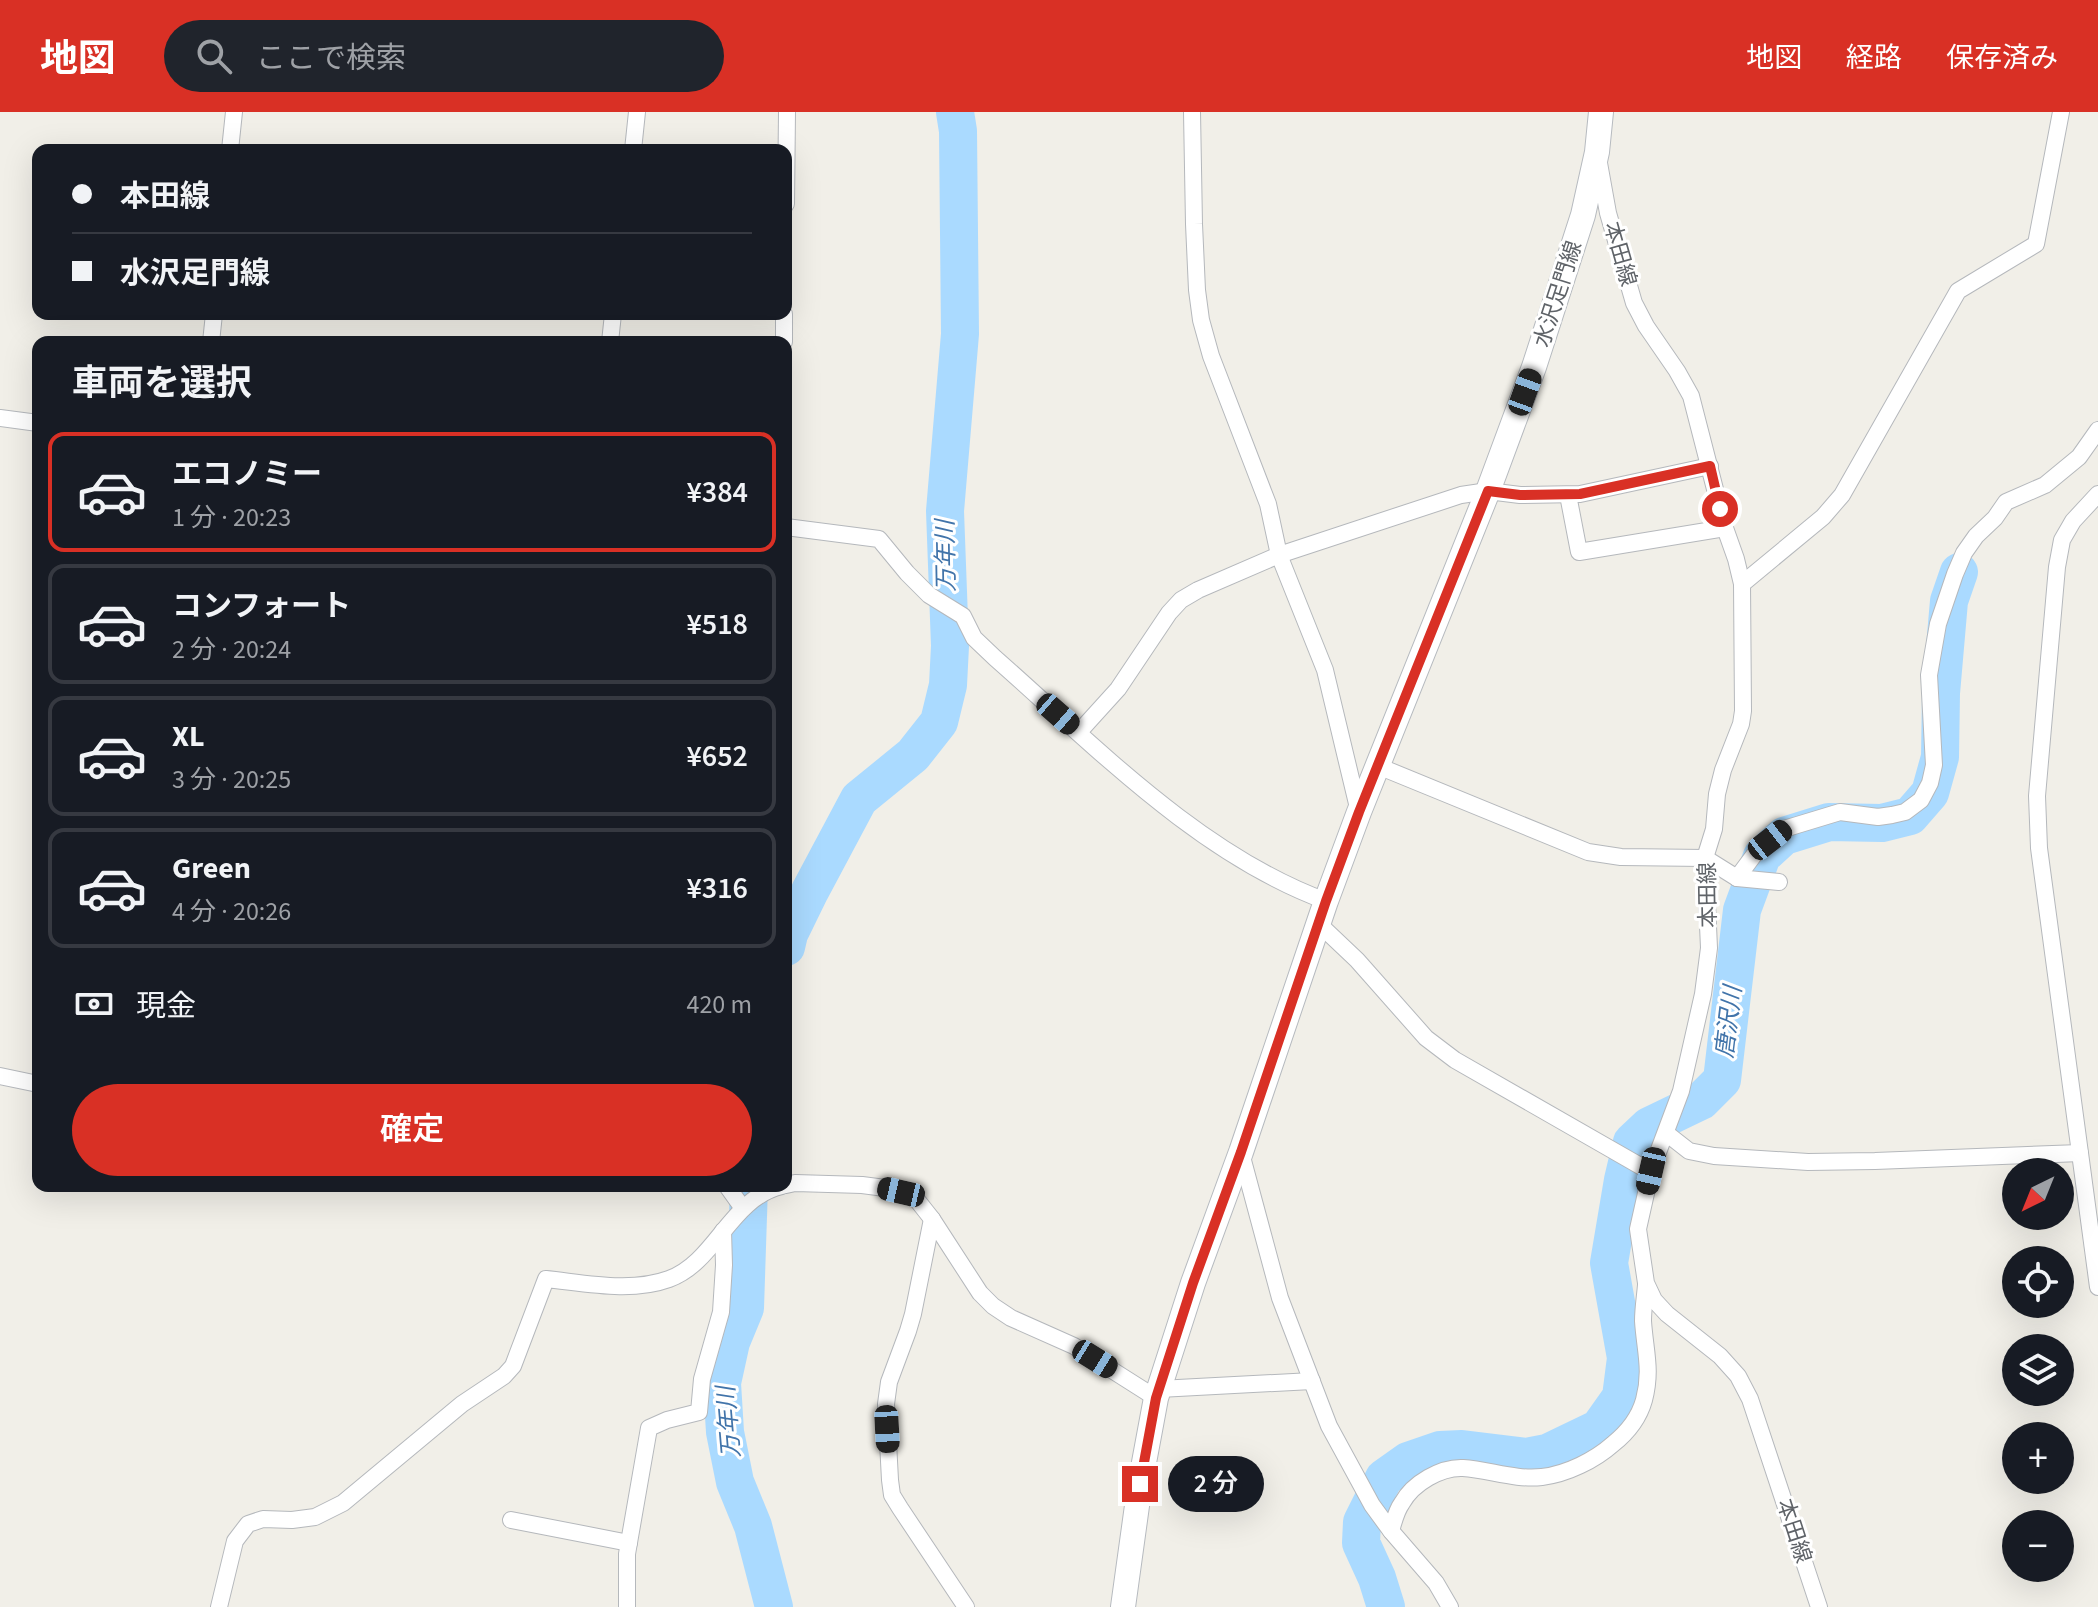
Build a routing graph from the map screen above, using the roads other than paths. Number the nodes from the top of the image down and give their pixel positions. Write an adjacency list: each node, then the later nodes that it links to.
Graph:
1 (234, 112): 8 (street)
2 (637, 112): 9 (street)
3 (787, 112): 10 (street)
4 (1192, 112): 21 (street)
5 (1601, 112): 11 (main road, 水沢足門線)
6 (1612, 112): 11 (street)
7 (2061, 112): 22 (street)
8 (231, 144)
9 (634, 144)
10 (787, 144)
11 (1597, 152): 15 (street, 本田線); 16 (main road, 水沢足門線)
12 (0, 418): 13 (street)
13 (32, 422)
14 (2098, 430): 27 (street)
15 (1710, 466): 18 (street); 20 (street, 本田線)
16 (1488, 491): 18 (street); 21 (street); 24 (main road, 水沢足門線)
17 (2098, 494): 34 (street)
18 (1568, 495): 20 (street)
19 (792, 528): 23 (street)
20 (1725, 528): 22 (street, 本田線)
21 (1279, 555): 23 (street); 25 (street)
22 (1742, 584): 26 (street, 本田線)
23 (1079, 732): 29 (street)
24 (1378, 766): 25 (main road, 水沢足門線); 26 (street)
25 (1359, 812): 29 (main road, 水沢足門線)
26 (1705, 858): 27 (street); 32 (street, 本田線)
27 (1737, 878): 28 (street)
28 (1779, 882)
29 (1322, 913): 33 (main road, 水沢足門線); 35 (street)
30 (0, 1076): 31 (street)
31 (32, 1083)
32 (1666, 1133): 34 (street); 35 (street, 本田線)
33 (1241, 1152): 44 (street); 45 (main road, 水沢足門線)
34 (2080, 1153): 43 (street)
35 (1647, 1169): 42 (street, 本田線)
36 (792, 1184): 40 (street)
37 (731, 1192): 39 (street)
38 (767, 1192): 39 (street)
39 (742, 1207): 41 (street)
40 (932, 1219): 45 (street); 51 (street)
41 (723, 1231): 48 (street); 49 (street)
42 (1646, 1283): 47 (street); 54 (street, 本田線)
43 (2098, 1287)
44 (1312, 1381): 45 (street); 47 (street)
45 (1158, 1393): 52 (main road, 水沢足門線)
46 (511, 1520): 48 (street)
47 (1388, 1528): 53 (street)
48 (629, 1543): 50 (street)
49 (219, 1607)
50 (627, 1607)
51 (966, 1607)
52 (1123, 1607)
53 (1450, 1607)
54 (1819, 1607)

